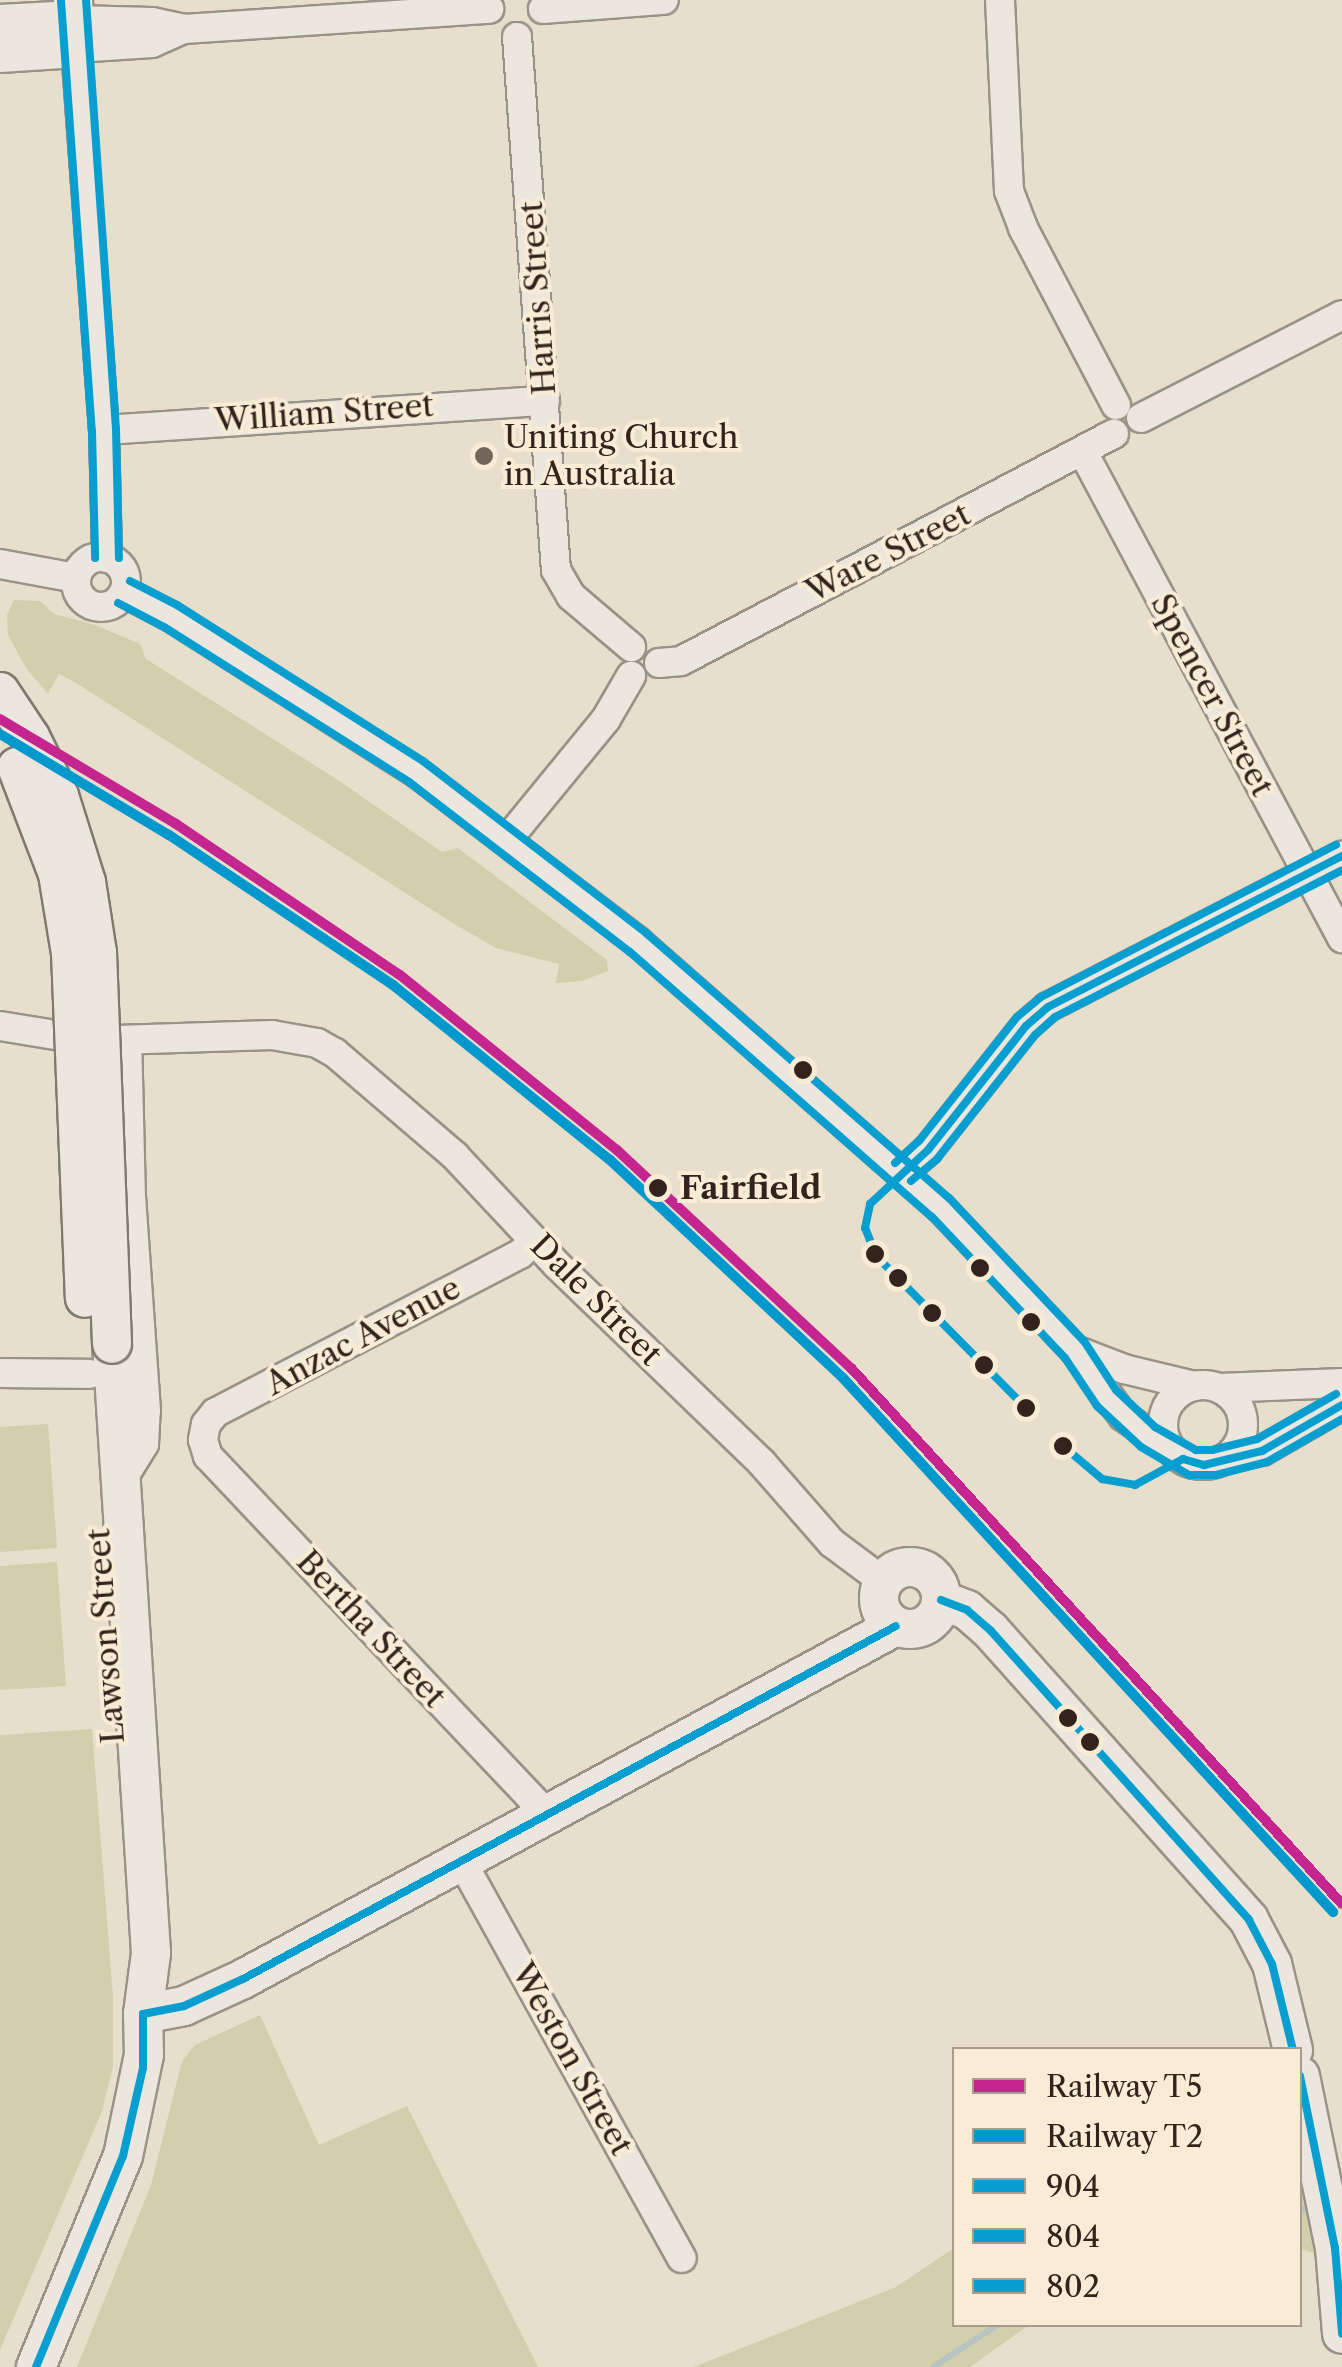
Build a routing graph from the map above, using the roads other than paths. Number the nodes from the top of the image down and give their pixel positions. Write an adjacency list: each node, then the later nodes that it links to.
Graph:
1 (664, 0): 4 (street)
2 (1000, 0): 11 (street)
3 (490, 4): 5 (street); 7 (street)
4 (542, 4): 7 (street)
5 (74, 23): 6 (main road); 8 (main road); 13 (street)
6 (0, 24)
7 (517, 37): 10 (street, Harris Street)
8 (0, 53)
9 (1342, 315): 12 (street)
10 (545, 401): 13 (street, William Street); 20 (street, Harris Street)
11 (1116, 405): 12 (street); 14 (street)
12 (1141, 418): 14 (street)
13 (104, 430): 16 (street)
14 (1114, 434): 15 (street, Ware Street)
15 (1084, 452): 21 (street, Ware Street); 27 (street, Spencer Street)
16 (108, 558): 18 (street); 19 (street)
17 (0, 564): 18 (street)
18 (76, 578): 19 (street)
19 (124, 592): 25 (street)
20 (631, 647): 21 (street); 22 (street)
21 (659, 663): 22 (street)
22 (631, 676): 25 (street)
23 (0, 692): 35 (main road, Lawson Street, bridge)
24 (0, 738): 35 (main road, Lawson Street, bridge)
25 (506, 840): 32 (street)
26 (1342, 856): 27 (street)
27 (1307, 875): 28 (street, Spencer Street); 32 (street)
28 (1342, 938)
29 (0, 1026): 30 (street)
30 (62, 1036)
31 (121, 1040): 33 (street, Dale Street); 43 (street, Lawson Street)
32 (903, 1172): 34 (street)
33 (534, 1241): 40 (street, Anzac Avenue); 44 (street, Dale Street)
34 (1075, 1350): 38 (street); 41 (street)
35 (96, 1354): 36 (street); 43 (main road, Lawson Street); 49 (main road, Lawson Street)
36 (0, 1372)
37 (1342, 1383): 38 (street)
38 (1208, 1387): 41 (street); 42 (street)
39 (1342, 1406): 42 (street)
40 (204, 1440): 47 (street, Bertha Street)
41 (1174, 1451): 42 (street)
42 (1224, 1459)
43 (120, 1482): 49 (main road, Lawson Street)
44 (883, 1581): 45 (main road); 46 (main road)
45 (942, 1600): 46 (main road); 50 (main road)
46 (896, 1626): 47 (main road)
47 (546, 1814): 48 (main road)
48 (462, 1860): 49 (main road); 53 (street, Weston Street)
49 (143, 2014): 55 (main road)
50 (1293, 2047)
51 (1303, 2090): 52 (main road)
52 (1338, 2257): 54 (main road)
53 (682, 2258)
54 (1342, 2334)
55 (36, 2367)

